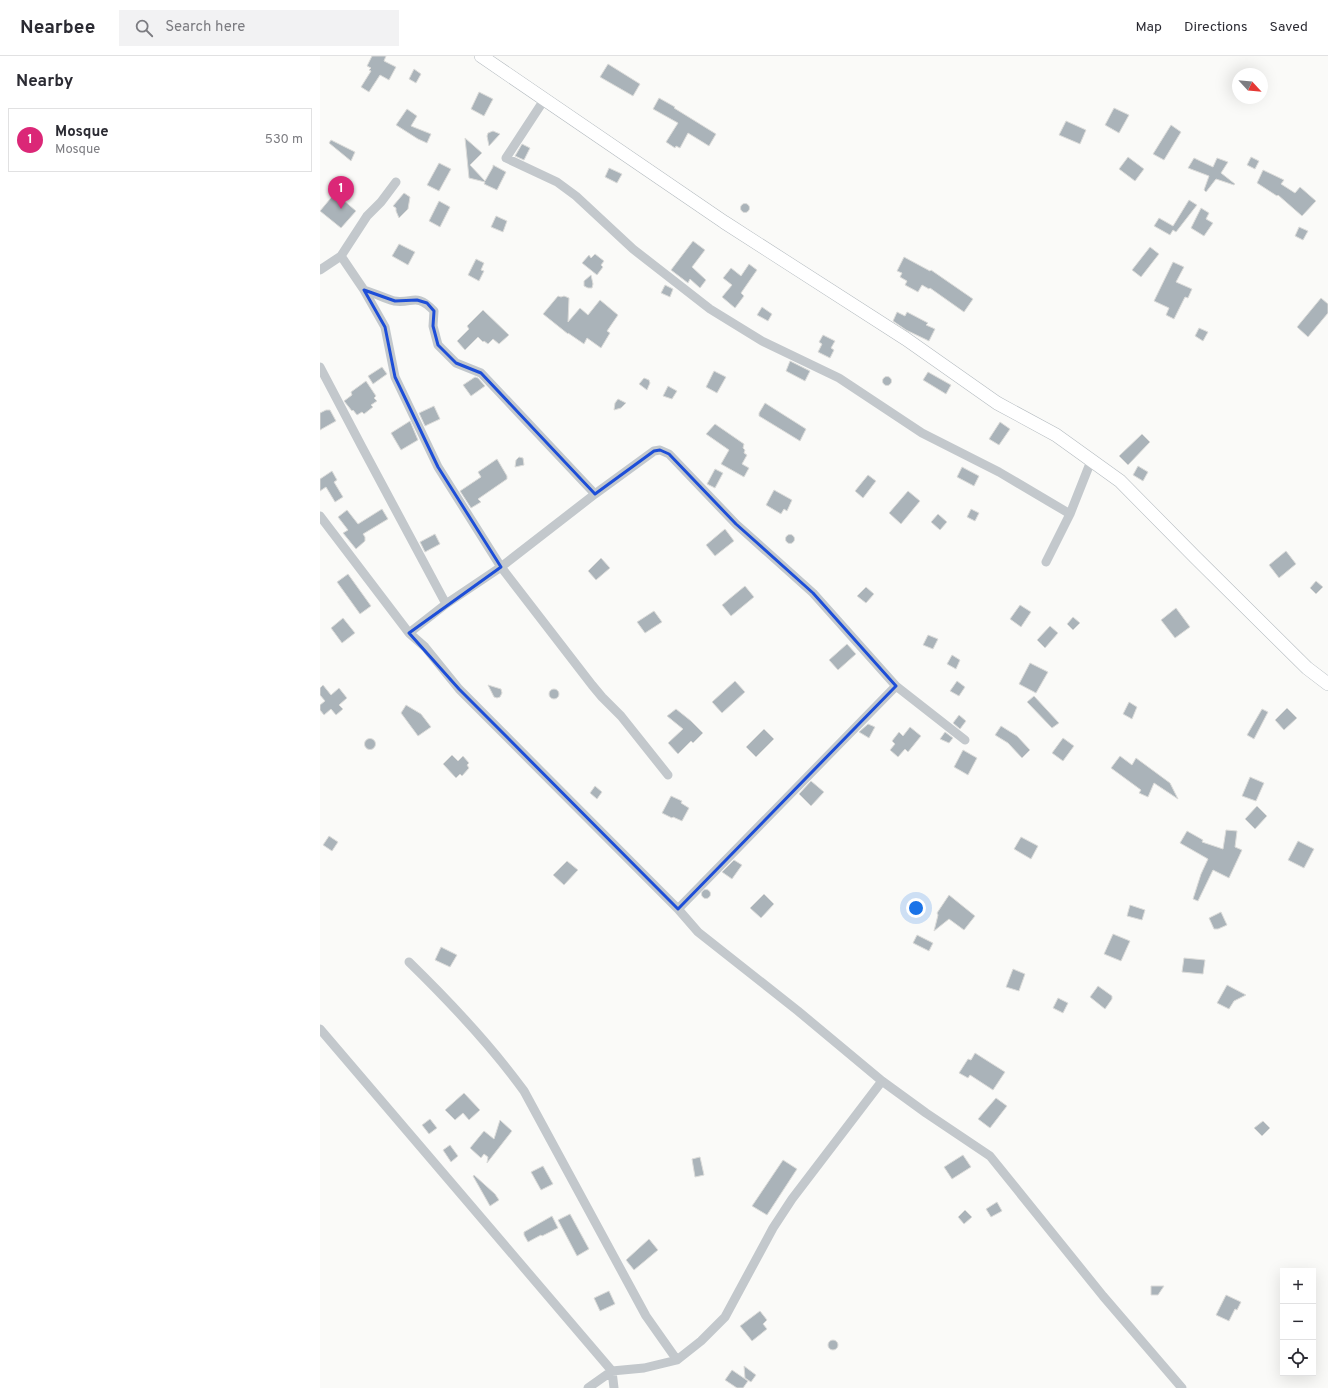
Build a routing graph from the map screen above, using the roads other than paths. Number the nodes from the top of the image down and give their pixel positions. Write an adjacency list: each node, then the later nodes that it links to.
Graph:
1 (482, 56): 2 (street)
2 (544, 100): 8 (street); 10 (street)
3 (396, 182): 4 (street)
4 (341, 256): 5 (street); 6 (street)
5 (320, 270)
6 (364, 290): 9 (street); 13 (street)
7 (320, 367): 14 (street)
8 (1091, 460): 10 (street); 16 (street)
9 (595, 494): 13 (street); 17 (street)
10 (1070, 514): 12 (street)
11 (320, 516): 15 (street)
12 (1046, 562)
13 (501, 567): 14 (street); 19 (street)
14 (446, 604): 15 (street)
15 (409, 633): 20 (street)
16 (1328, 684)
17 (896, 686): 18 (street); 20 (street)
18 (965, 740)
19 (668, 775)
20 (678, 909): 23 (street)
21 (409, 962): 24 (street)
22 (320, 1029): 25 (street)
23 (882, 1081): 24 (street); 28 (street)
24 (678, 1360): 25 (street)
25 (612, 1371): 26 (street); 27 (street)
26 (588, 1388)
27 (614, 1388)
28 (1182, 1388)

